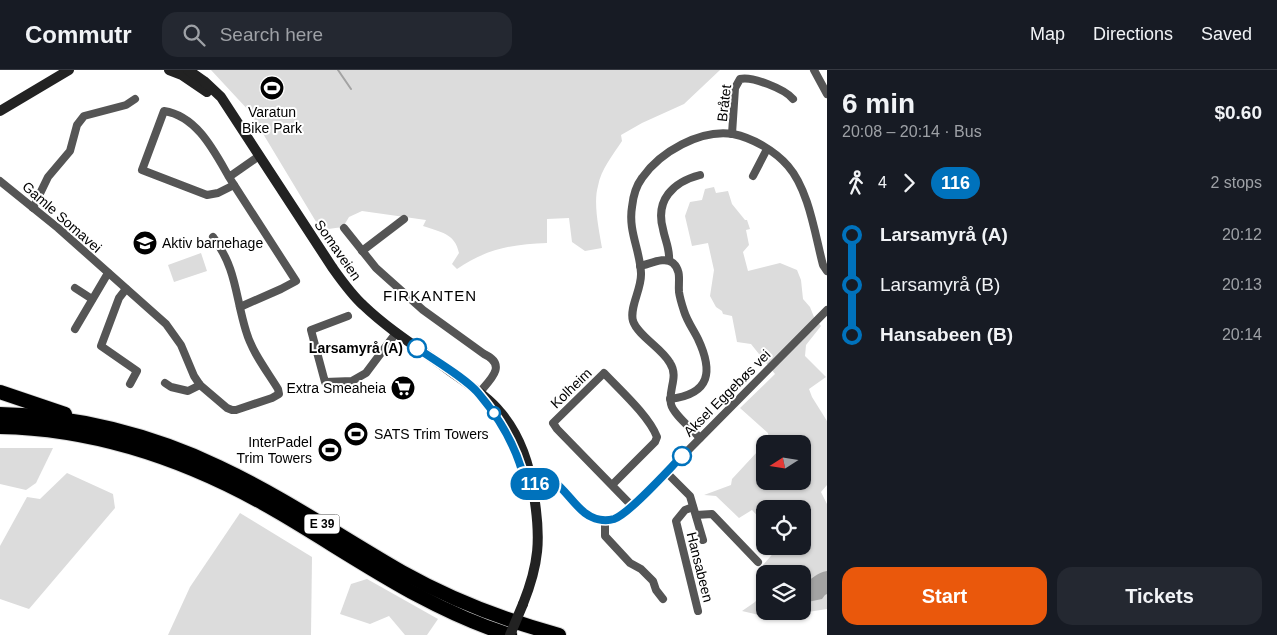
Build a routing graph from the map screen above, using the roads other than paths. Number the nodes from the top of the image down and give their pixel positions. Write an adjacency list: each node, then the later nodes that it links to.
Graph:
1 (78, 70): 5 (main road)
2 (169, 70): 12 (main road, Somaveien)
3 (188, 70): 12 (main road, Somaveien)
4 (814, 70): 8 (street)
5 (68, 71): 11 (main road)
6 (776, 77): 7 (street)
7 (772, 86): 10 (street, Bråtet); 13 (street, Bråtet)
8 (827, 94)
9 (135, 99): 21 (street)
10 (793, 99)
11 (0, 112)
12 (230, 112): 15 (main road, Somaveien)
13 (732, 134): 14 (street); 27 (street)
14 (767, 149): 17 (street); 28 (street)
15 (259, 156): 18 (street); 39 (main road, Somaveien)
16 (700, 175): 26 (street)
17 (754, 176)
18 (229, 177): 20 (street); 20 (street)
19 (0, 181): 21 (street, Gamle Somavei)
20 (234, 185): 33 (street)
21 (34, 208): 29 (street, Gamle Somavei)
22 (404, 219): 25 (street, Somaveien)
23 (344, 228): 25 (street, Somaveien)
24 (213, 237): 33 (street, Gamle Somavei)
25 (362, 251): 44 (street, Somaveien)
26 (669, 260): 27 (street); 45 (street)
27 (640, 266): 45 (street)
28 (827, 271)
29 (108, 273): 31 (street, Gamle Somavei); 32 (street)
30 (75, 288): 32 (street)
31 (126, 289): 41 (street); 42 (street, Gamle Somavei)
32 (92, 299): 38 (street)
33 (240, 307): 42 (street, Gamle Somavei)
34 (827, 310): 36 (street, Aksel Eggebøs vei)
35 (348, 316): 39 (street)
36 (820, 318): 37 (street); 49 (street, Aksel Eggebøs vei)
37 (827, 324)
38 (75, 329)
39 (396, 332): 44 (main road, Somaveien)
40 (165, 383): 42 (street)
41 (130, 384)
42 (200, 385)
43 (0, 392): 47 (highway, E 39)
44 (479, 393): 51 (main road, Somaveien)
45 (670, 399): 49 (street)
46 (0, 414): 47 (highway, E 39)
47 (94, 425): 61 (highway, E 39)
48 (0, 427): 60 (highway, E 39)
49 (700, 438): 50 (street, Aksel Eggebøs vei)
50 (666, 472): 53 (street, Aksel Eggebøs vei); 54 (street, Hansabeen)
51 (530, 481): 55 (street); 60 (main road, Somaveien, bridge)
52 (612, 485): 52 (street, Kolheim); 53 (street, Kolheim)
53 (632, 506): 55 (street, Aksel Eggebøs vei)
54 (695, 511): 56 (street, Hansabeen); 57 (street, Hansabeen); 59 (street, Hansabeen)
55 (605, 520): 58 (street)
56 (703, 540)
57 (758, 562)
58 (663, 599)
59 (698, 611)
60 (510, 635)
61 (559, 635)

